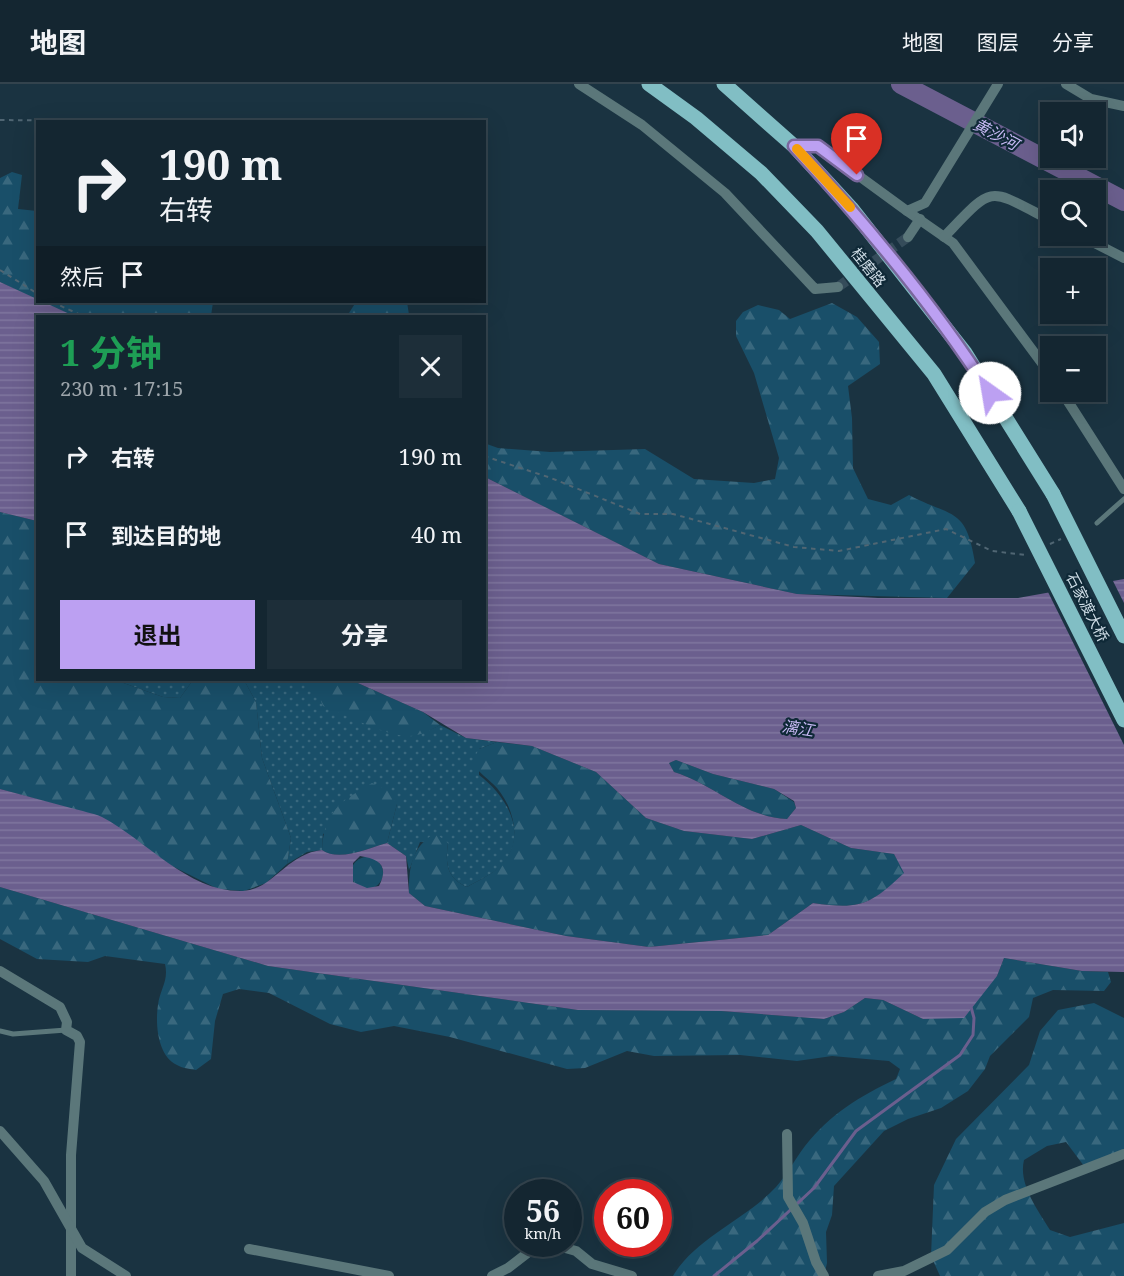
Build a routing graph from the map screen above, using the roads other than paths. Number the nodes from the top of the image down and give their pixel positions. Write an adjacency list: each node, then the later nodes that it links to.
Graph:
1 (579, 84): 15 (street)
2 (649, 84): 21 (main road, 桂磨路)
3 (724, 84): 7 (main road, 桂磨路)
4 (998, 84): 8 (street)
5 (1066, 84): 6 (street)
6 (1124, 106)
7 (794, 146): 8 (street); 19 (main road, 桂磨路)
8 (907, 211): 10 (street)
9 (1040, 215): 12 (street)
10 (920, 219): 11 (street); 12 (street)
11 (908, 237)
12 (944, 237): 16 (street)
13 (1101, 246): 14 (street)
14 (1124, 258)
15 (838, 287)
16 (1040, 360)
17 (1068, 402): 18 (street)
18 (1124, 489)
19 (1053, 494): 23 (main road, 石家渡大桥, bridge)
20 (1124, 500): 22 (lane)
21 (1019, 511): 24 (main road, 石家渡大桥, bridge)
22 (1097, 524)
23 (1124, 636)
24 (1124, 720)
25 (0, 971): 26 (street)
26 (66, 1030): 27 (lane); 31 (street)
27 (0, 1031)
28 (0, 1131): 31 (street)
29 (787, 1134): 41 (street)
30 (1124, 1154): 42 (street)
31 (71, 1229): 36 (street); 37 (street)
32 (249, 1250): 35 (street)
33 (582, 1256): 40 (street)
34 (522, 1257): 39 (street)
35 (334, 1271): 38 (street)
36 (71, 1276)
37 (126, 1276)
38 (389, 1276)
39 (492, 1276)
40 (632, 1276)
41 (825, 1276)
42 (878, 1276)

